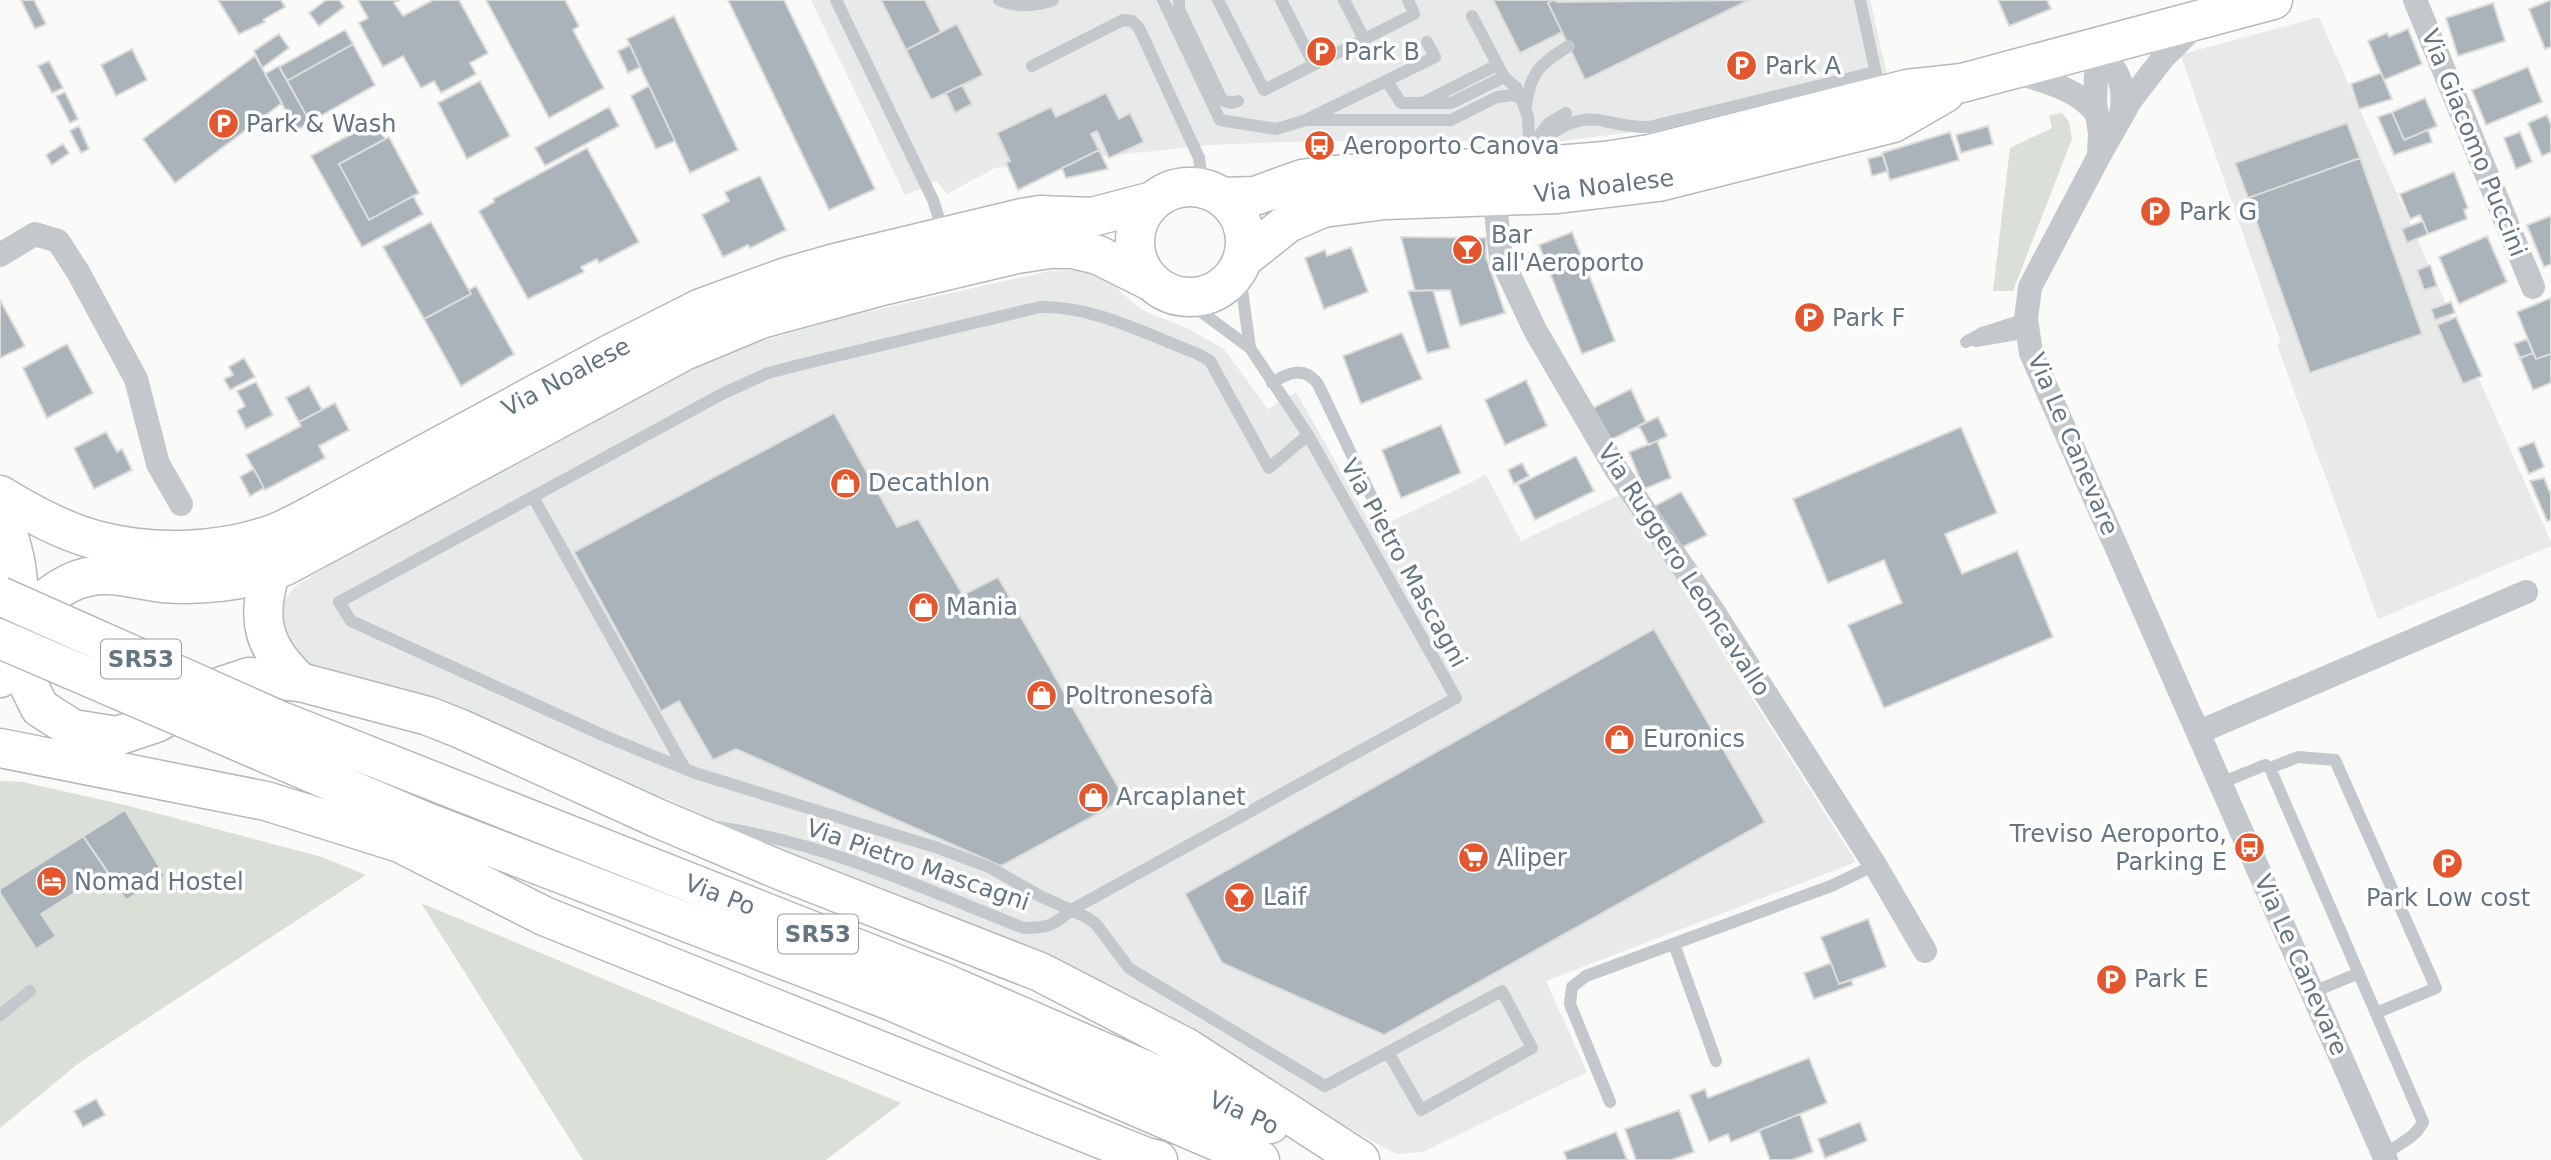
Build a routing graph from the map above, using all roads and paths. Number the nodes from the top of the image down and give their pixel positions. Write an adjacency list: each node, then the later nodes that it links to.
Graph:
1 (836, 0): 36 (lane)
2 (999, 0): 3 (lane)
3 (1053, 0)
4 (1163, 0): 31 (lane)
5 (1180, 0): 26 (lane)
6 (1218, 0): 19 (lane)
7 (1281, 0): 19 (lane)
8 (1344, 0): 15 (lane)
9 (1408, 0): 15 (lane)
10 (1860, 0): 25 (lane)
11 (2273, 0): 14 (main road, Via Noalese)
12 (2415, 0): 39 (street, Via Giacomo Puccini)
13 (1472, 16): 21 (lane)
14 (2201, 20): 18 (main road, Via Noalese); 30 (street, Via Le Canevare)
15 (1364, 39): 19 (lane)
16 (1427, 42): 23 (lane)
17 (1569, 46): 27 (lane)
18 (2097, 47): 22 (main road, Via Noalese); 28 (street); 30 (street, Via Le Canevare)
19 (1314, 65)
20 (1032, 66): 34 (lane)
21 (1500, 71): 23 (lane); 27 (lane)
22 (2010, 71): 24 (main road, Via Noalese); 28 (street)
23 (1387, 81): 31 (lane)
24 (1962, 83): 25 (main road, Via Noalese); 33 (main road, Via Noalese)
25 (1878, 84): 33 (main road, Via Noalese)
26 (1238, 101)
27 (1524, 104): 31 (lane); 33 (lane)
28 (2095, 111): 32 (street)
29 (1566, 113): 33 (lane)
30 (2120, 119): 32 (street, Via Le Canevare)
31 (1306, 120)
32 (2099, 156): 53 (street, Via Le Canevare)
33 (1512, 176): 34 (main road, Via Noalese); 38 (main road, Via Noalese); 60 (street, Via Ruggero Leoncavallo)
34 (1210, 192): 35 (main road); 38 (main road)
35 (1153, 201): 36 (main road, Via Noalese); 40 (main road)
36 (945, 237): 44 (main road, Via Noalese)
37 (0, 255): 46 (street)
38 (1242, 263): 40 (main road); 41 (lane, Via Pietro Mascagni)
39 (2533, 286)
40 (1165, 289): 41 (lane, Via Pietro Mascagni); 49 (main road, Via Noalese)
41 (1250, 348): 42 (lane, Via Pietro Mascagni)
42 (1272, 383): 43 (lane, Via Pietro Mascagni); 47 (lane, Via Pietro Mascagni)
43 (1308, 435): 45 (lane); 61 (lane, Via Pietro Mascagni)
44 (0, 495)
45 (533, 497): 57 (lane); 57 (lane)
46 (181, 504)
47 (1377, 508)
48 (0, 515): 51 (main road)
49 (271, 572): 51 (main road, Via Noalese); 52 (main road)
50 (2526, 592): 53 (street)
51 (6, 638): 52 (main road); 54 (main road, SR53, bridge)
52 (300, 682): 59 (main road)
53 (2199, 732): 58 (street, Via Le Canevare)
54 (276, 739): 74 (main road, Via Po / SR53); 75 (main road, Via Po / SR53)
55 (0, 748): 73 (main road)
56 (2270, 768): 58 (lane); 64 (lane); 67 (lane)
57 (685, 769): 61 (lane)
58 (2221, 783): 66 (street, Via Le Canevare)
59 (657, 818): 61 (lane, Via Pietro Mascagni); 76 (main road)
60 (1875, 864): 62 (lane); 63 (street, Via Ruggero Leoncavallo)
61 (1073, 909): 69 (lane)
62 (1674, 944): 70 (lane); 71 (lane)
63 (1926, 951)
64 (2359, 973): 66 (lane); 67 (lane)
65 (30, 991): 68 (lane)
66 (2313, 992): 72 (street, Via Le Canevare)
67 (2376, 1013): 72 (lane)
68 (0, 1015)
69 (1388, 1052): 69 (lane)
70 (1716, 1061)
71 (1610, 1102)
72 (2385, 1158)
73 (1158, 1160)
74 (1260, 1160)
75 (1349, 1160)
76 (1360, 1160)

